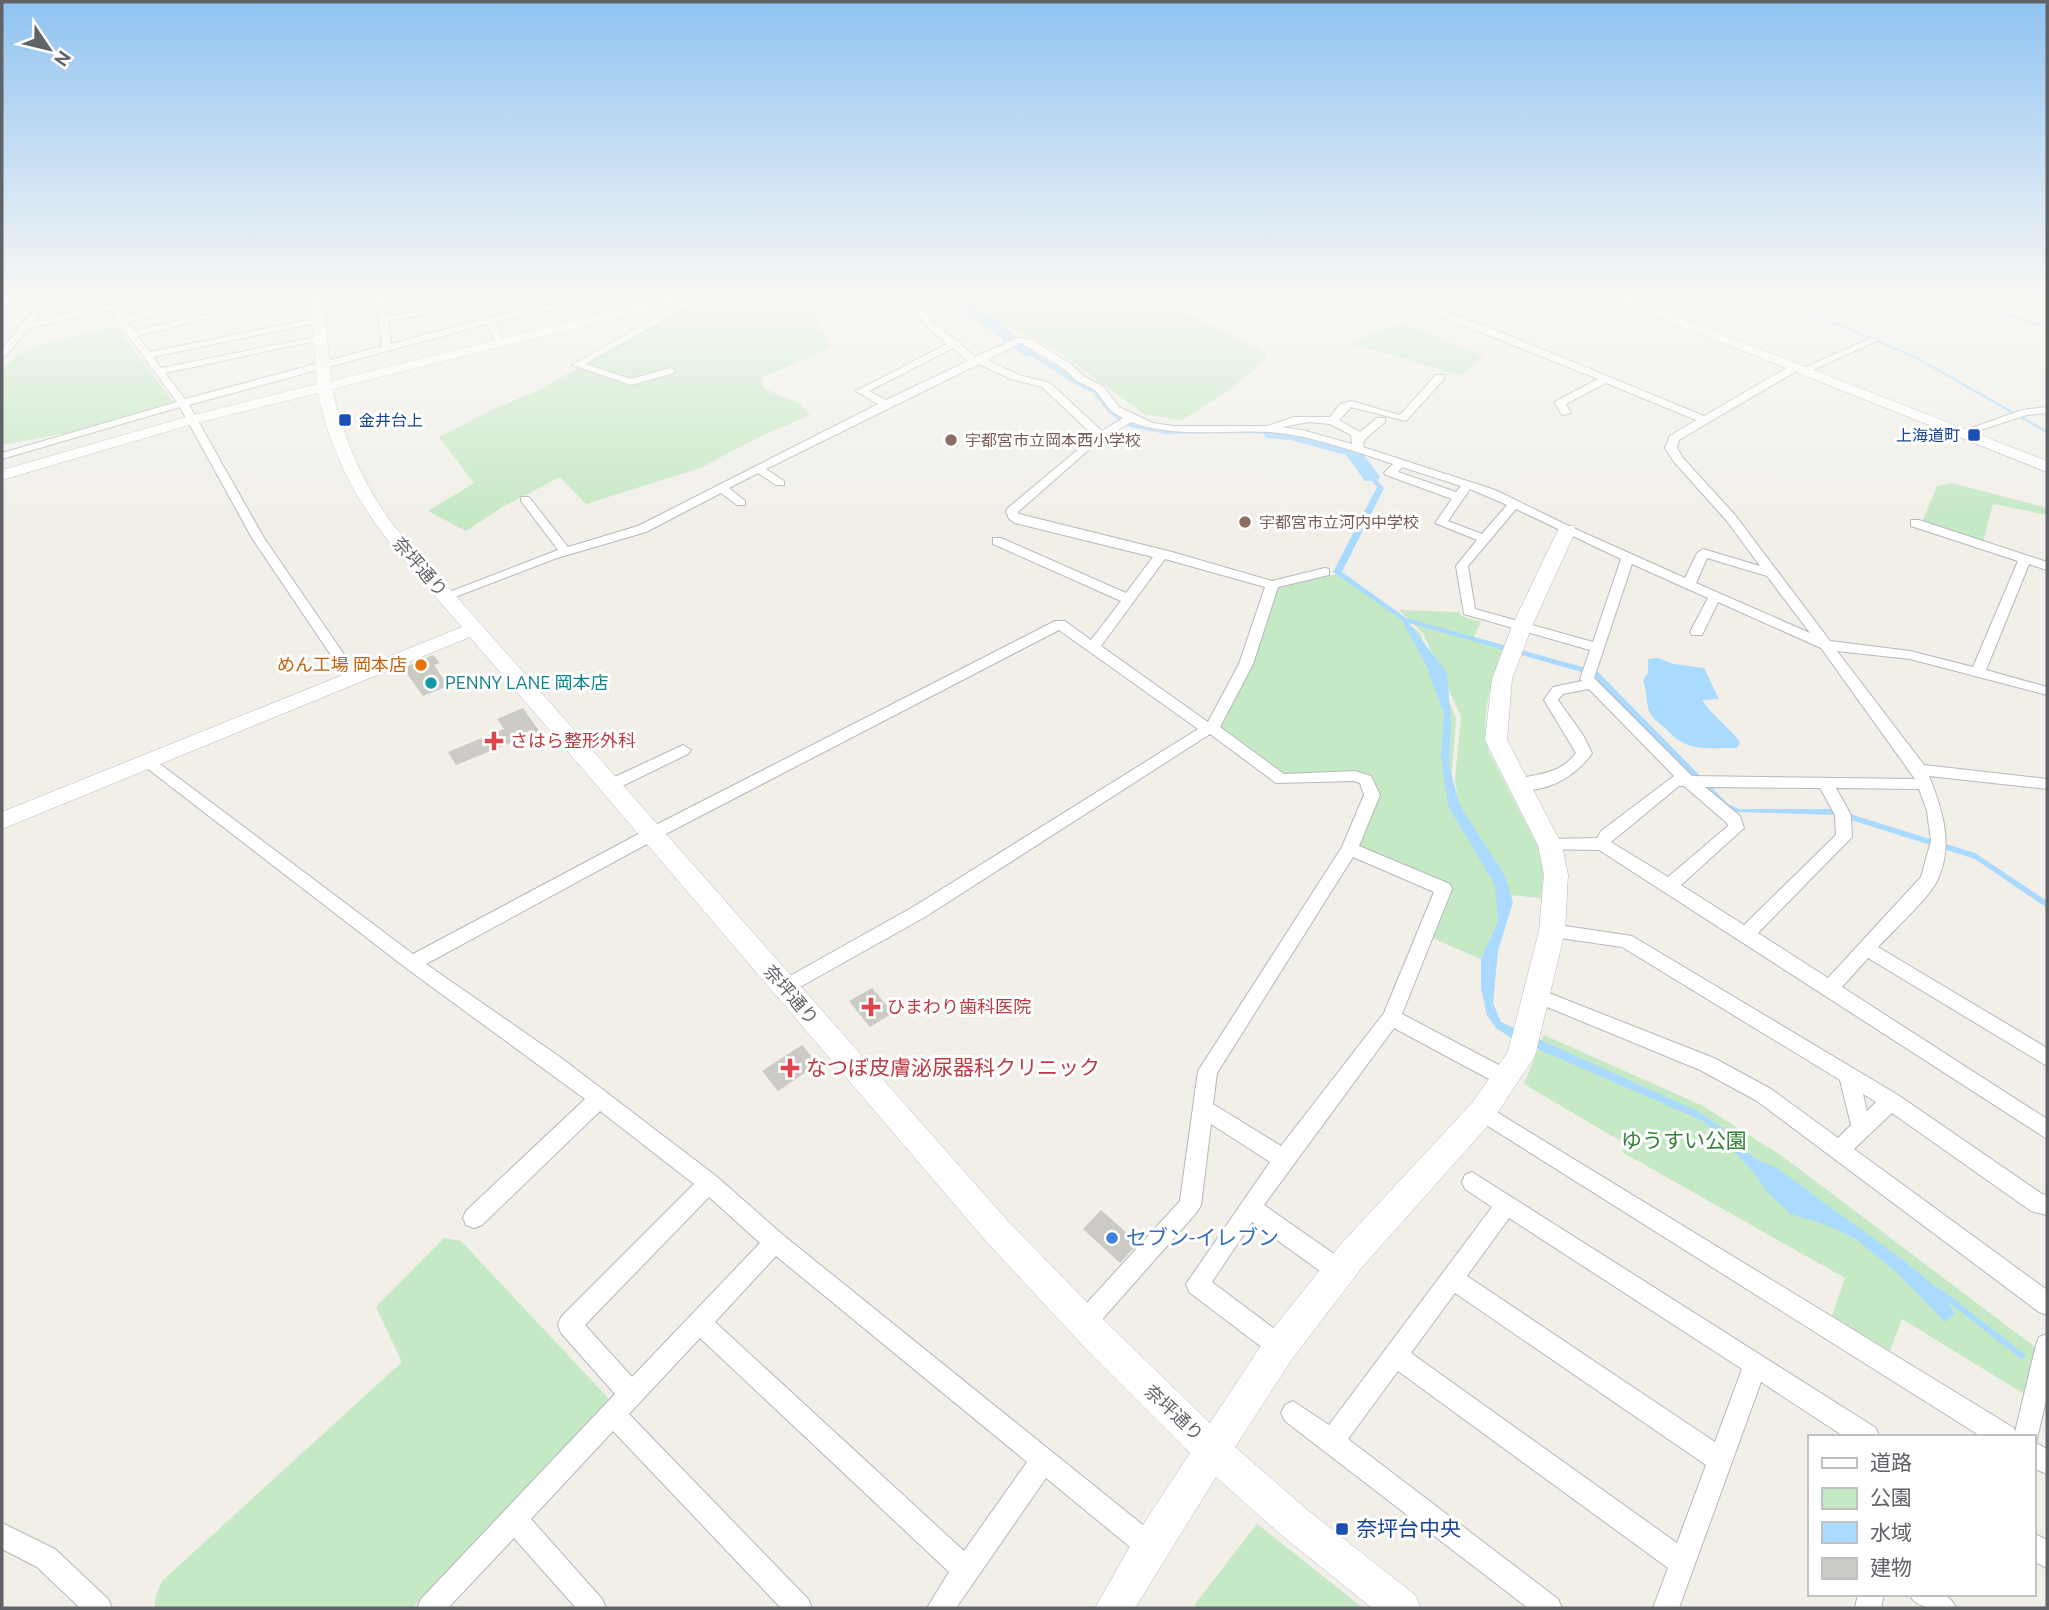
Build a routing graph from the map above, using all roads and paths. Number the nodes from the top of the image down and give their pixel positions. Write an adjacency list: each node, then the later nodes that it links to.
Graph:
1 (157, 368): 13 (street)
2 (185, 368): 13 (street)
3 (279, 368): 17 (street)
4 (292, 368): 22 (street)
5 (324, 368): 55 (street, 奈坪通り)
6 (587, 368): 14 (street)
7 (906, 368): 18 (street)
8 (959, 368): 18 (street)
9 (995, 368): 28 (street)
10 (1069, 368): 23 (street)
11 (1578, 368): 16 (street)
12 (1798, 369): 21 (street); 27 (street)
13 (159, 371): 17 (street)
14 (670, 371)
15 (1440, 377): 25 (street)
16 (1606, 379): 20 (street); 21 (street)
17 (183, 403): 22 (street); 30 (street)
18 (886, 404): 33 (street)
19 (2047, 410): 27 (street)
20 (1566, 414)
21 (1703, 419): 52 (street)
22 (191, 420): 34 (street); 67 (street)
23 (1126, 420): 26 (street); 28 (street)
24 (1381, 420): 29 (street)
25 (1333, 421): 26 (street); 29 (street)
26 (1270, 429): 29 (street)
27 (1962, 433): 32 (street)
28 (1101, 436): 47 (street)
29 (1358, 444): 31 (street)
30 (2, 456)
31 (1401, 462): 36 (street); 38 (street)
32 (2047, 467)
33 (758, 469): 35 (street); 37 (street)
34 (2, 475)
35 (780, 484)
36 (1468, 484): 38 (street); 41 (street)
37 (722, 488): 40 (street); 46 (street)
38 (1459, 497): 44 (street)
39 (525, 499): 46 (street)
40 (741, 503)
41 (1514, 504): 43 (street); 44 (street)
42 (1915, 523): 49 (street)
43 (1567, 530): 48 (street); 58 (street)
44 (1485, 539): 58 (street)
45 (997, 541): 57 (street)
46 (565, 551): 55 (street)
47 (1161, 555): 54 (street); 57 (street)
48 (1628, 557): 53 (street); 63 (street)
49 (2025, 558): 50 (street); 65 (street)
50 (2047, 566)
51 (1325, 572): 54 (street)
52 (1772, 573): 53 (street); 61 (street)
53 (1689, 584): 56 (street)
54 (1272, 586): 69 (street)
55 (445, 596): 59 (street, 奈坪通り)
56 (1715, 596): 60 (street); 61 (street)
57 (1128, 599): 62 (street)
58 (1522, 626): 63 (street); 64 (street)
59 (474, 629): 67 (street); 77 (street, 奈坪通り)
60 (1697, 632)
61 (1825, 645): 65 (street); 72 (street)
62 (1093, 647): 69 (street); 79 (street)
63 (1596, 647): 66 (street)
64 (1513, 650): 74 (street)
65 (1978, 672): 68 (street)
66 (1589, 676): 73 (street); 74 (street)
67 (354, 679): 71 (street)
68 (2047, 691)
69 (1208, 729): 82 (street); 88 (street)
70 (683, 750): 77 (street)
71 (147, 762): 78 (street); 87 (street)
72 (1922, 777): 75 (street); 76 (street); 86 (street)
73 (1698, 782): 76 (street); 80 (street); 83 (street)
74 (1518, 783): 81 (street)
75 (2047, 784)
76 (1826, 785): 85 (street)
77 (609, 786): 79 (street, 奈坪通り)
78 (2, 821)
79 (652, 835): 87 (street); 88 (street, 奈坪通り)
80 (1602, 844): 81 (street); 83 (street)
81 (1550, 845): 84 (street)
82 (1350, 849): 91 (street); 97 (street)
83 (1669, 886): 85 (street)
84 (1552, 931): 90 (street); 93 (street)
85 (1745, 935): 89 (street)
86 (1866, 948): 89 (street); 92 (street)
87 (412, 963): 95 (street)
88 (785, 987): 114 (street, 奈坪通り)
89 (1830, 988): 100 (street)
90 (1536, 995): 94 (street); 101 (street)
91 (1391, 1017): 94 (street); 102 (street)
92 (2047, 1058)
93 (1848, 1074): 96 (street); 99 (street)
94 (1507, 1079): 98 (street)
95 (600, 1098): 104 (street); 108 (street)
96 (1891, 1101): 99 (street); 106 (street)
97 (1204, 1109): 102 (street); 114 (street)
98 (1482, 1112): 110 (street); 123 (street)
99 (1862, 1129): 101 (street)
100 (2047, 1130)
101 (1839, 1150): 112 (street)
102 (1284, 1159): 107 (street)
103 (1472, 1182): 105 (street)
104 (709, 1183): 109 (street); 119 (street)
105 (1507, 1204): 111 (street); 118 (street)
106 (2047, 1205)
107 (1250, 1208): 110 (street); 116 (street)
108 (474, 1218)
109 (775, 1242): 113 (street); 127 (street)
110 (1339, 1271): 116 (street)
111 (1453, 1279): 117 (street); 128 (street)
112 (2047, 1304)
113 (699, 1322): 119 (street); 133 (street)
114 (1083, 1324): 126 (street, 奈坪通り)
115 (2047, 1345): 124 (street)
116 (1280, 1347): 126 (street)
117 (1396, 1356): 125 (street); 132 (street)
118 (1755, 1365): 122 (street); 128 (street)
119 (631, 1394): 121 (street)
120 (1293, 1413): 125 (street)
121 (613, 1414): 129 (street); 138 (street)
122 (1864, 1435)
123 (2003, 1435)
124 (2026, 1435)
125 (1331, 1442): 142 (street)
126 (1213, 1449): 131 (street); 141 (street, 奈坪通り)
127 (1044, 1459): 131 (street); 133 (street)
128 (1720, 1460): 132 (street)
129 (514, 1519): 136 (street); 137 (street)
130 (2, 1536): 135 (street)
131 (1150, 1547): 140 (street)
132 (1681, 1562): 143 (street)
133 (967, 1570): 139 (street)
134 (1925, 1596): 144 (street)
135 (99, 1608)
136 (430, 1608)
137 (593, 1608)
138 (799, 1608)
139 (940, 1608)
140 (1114, 1608)
141 (1402, 1608)
142 (1549, 1608)
143 (1666, 1608)
144 (1942, 1608)

